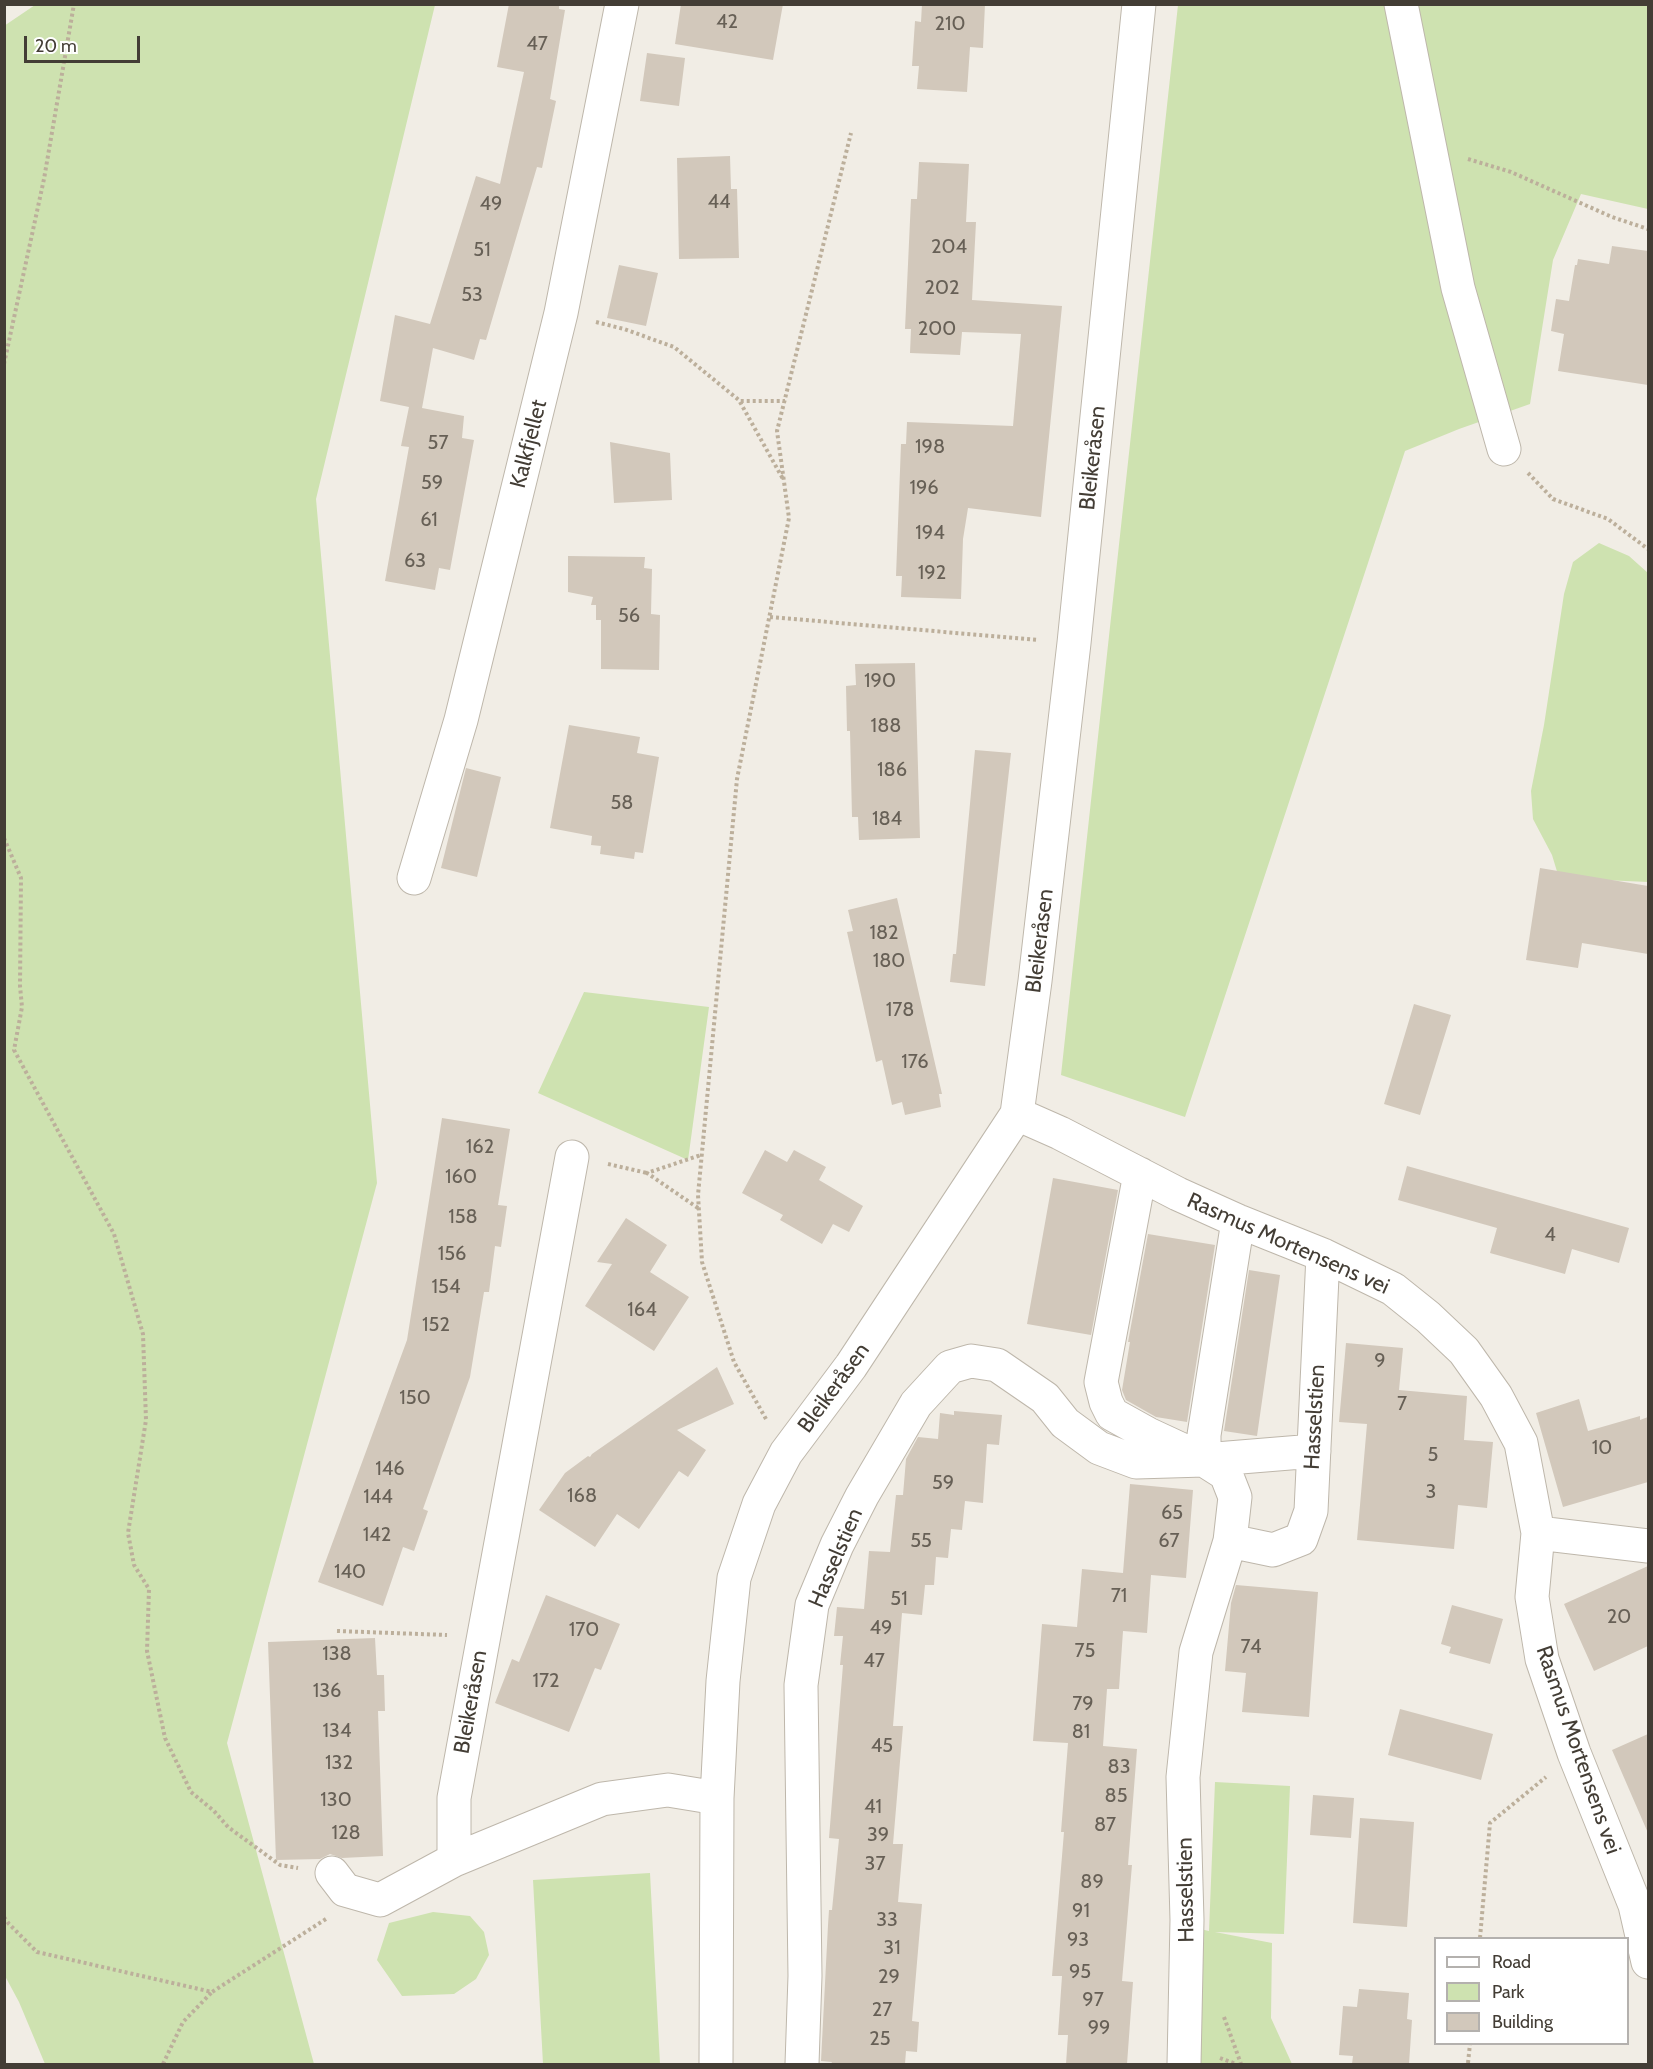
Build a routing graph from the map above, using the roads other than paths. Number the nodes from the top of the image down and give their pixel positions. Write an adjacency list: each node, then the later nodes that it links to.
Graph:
1 (622, 4): 5 (street, Kalkfjellet)
2 (1139, 4): 6 (street, Bleikeråsen)
3 (1401, 4): 4 (street)
4 (1504, 449)
5 (414, 878)
6 (1017, 1114): 8 (street, Rasmus Mortensens vei); 16 (street, Bleikeråsen)
7 (572, 1156): 17 (street, Bleikeråsen)
8 (1140, 1174): 9 (street, Rasmus Mortensens vei); 12 (street)
9 (1238, 1221): 10 (street, Rasmus Mortensens vei); 12 (street)
10 (1323, 1255): 11 (street, Hasselstien); 13 (street, Rasmus Mortensens vei)
11 (1314, 1451): 12 (street); 14 (street, Hasselstien)
12 (1204, 1460): 14 (street, Hasselstien); 21 (street, Hasselstien)
13 (1538, 1533): 15 (street); 19 (street, Rasmus Mortensens vei)
14 (1230, 1541): 22 (street, Hasselstien)
15 (1648, 1546)
16 (717, 1798): 17 (street); 20 (street, Bleikeråsen)
17 (454, 1860): 18 (street)
18 (332, 1873)
19 (1648, 1962)
20 (716, 2064)
21 (802, 2064)
22 (1184, 2064)

